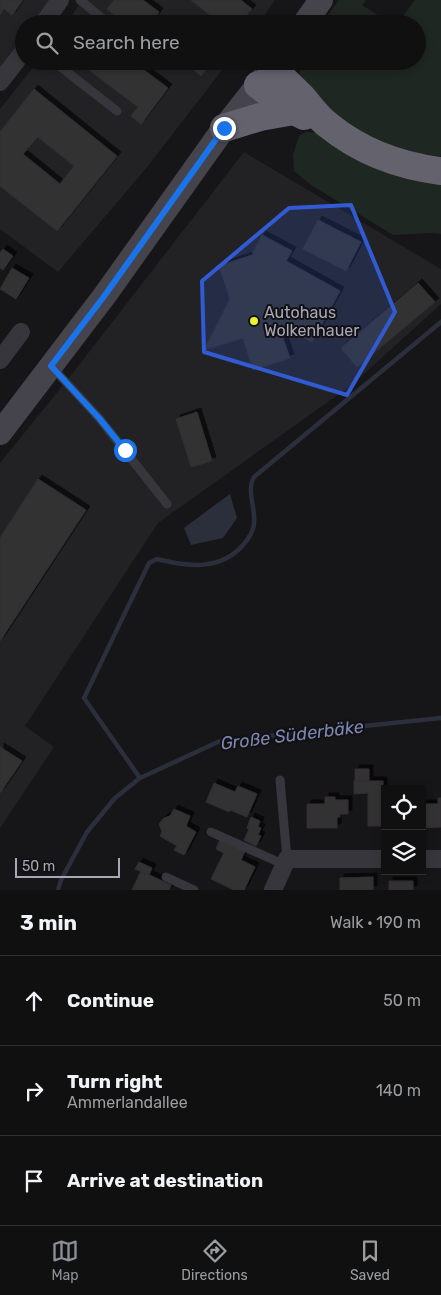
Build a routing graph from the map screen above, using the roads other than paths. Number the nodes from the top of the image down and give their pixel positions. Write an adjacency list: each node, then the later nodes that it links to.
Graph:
1 (60, 0): 4 (street)
2 (80, 0): 5 (lane)
3 (321, 0): 6 (main road)
4 (49, 15)
5 (98, 15)
6 (310, 15)
7 (15, 62): 10 (street)
8 (65, 70): 11 (lane)
9 (268, 71): 12 (highway); 13 (highway); 14 (main road)
10 (0, 82)
11 (117, 111)
12 (294, 111): 13 (highway); 14 (highway)
13 (327, 124): 15 (highway)
14 (224, 128): 18 (main road)
15 (441, 171)
16 (21, 332): 17 (street)
17 (0, 360)
18 (51, 366): 19 (main road); 20 (lane)
19 (0, 433)
20 (167, 504)
21 (280, 780): 26 (lane)
22 (211, 832): 26 (lane)
23 (381, 859): 26 (street)
24 (426, 859): 25 (street)
25 (441, 859)
26 (286, 862): 29 (street)
27 (166, 877): 28 (lane)
28 (194, 890)
29 (273, 890)

